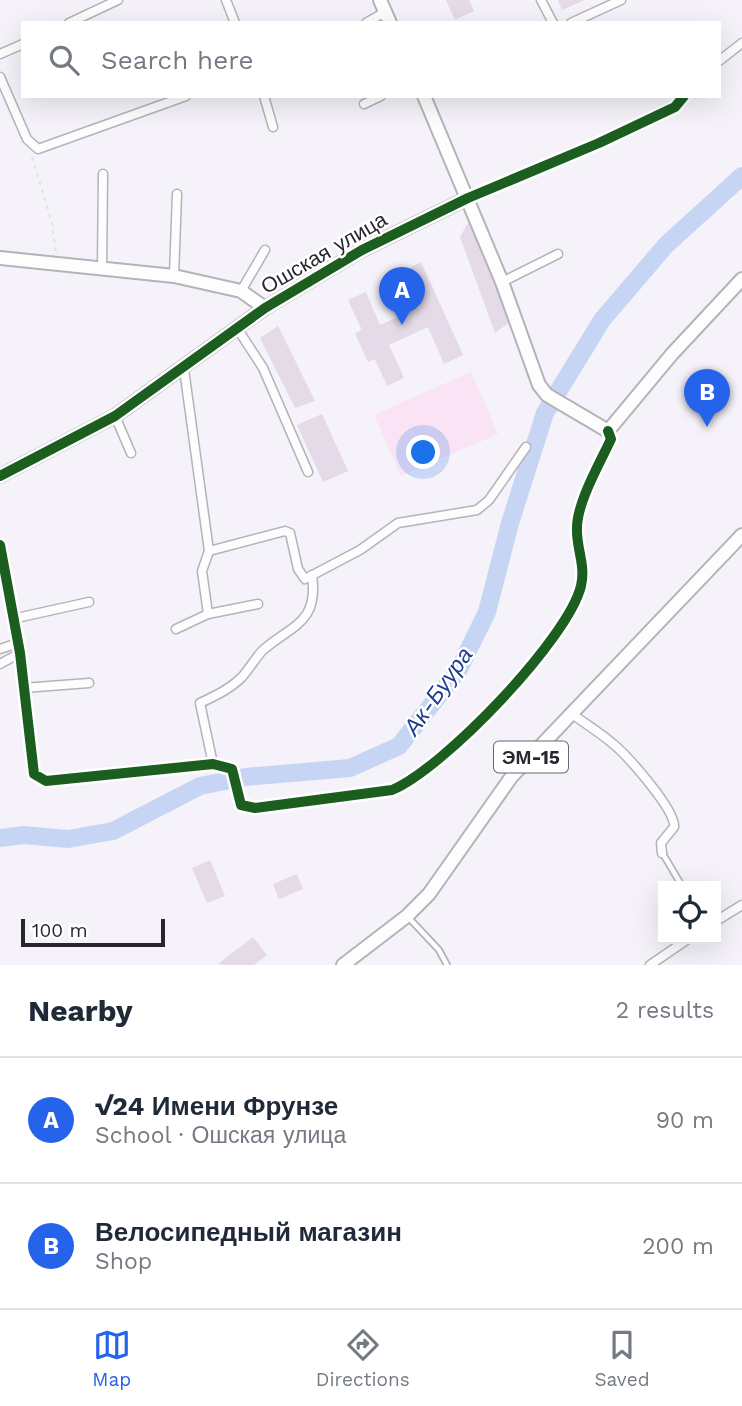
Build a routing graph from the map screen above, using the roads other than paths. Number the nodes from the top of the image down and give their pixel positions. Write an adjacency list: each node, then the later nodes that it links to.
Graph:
1 (226, 0): 7 (street)
2 (541, 0): 9 (street)
3 (621, 0): 10 (street)
4 (118, 1): 6 (street)
5 (385, 12): 8 (street)
6 (73, 21)
7 (234, 21)
8 (369, 21)
9 (551, 21)
10 (575, 21)
11 (742, 43): 14 (street)
12 (21, 45): 13 (street)
13 (0, 54)
14 (721, 59)
15 (0, 77): 16 (street)
16 (181, 98)
17 (265, 98): 22 (street)
18 (377, 98): 21 (street)
19 (425, 98): 25 (main road)
20 (682, 98): 25 (street, Ошская улица)
21 (364, 104)
22 (273, 127)
23 (103, 174): 29 (street)
24 (177, 194): 30 (street)
25 (468, 198): 32 (main road); 34 (main road, Ошская улица)
26 (265, 250): 33 (street)
27 (558, 254): 32 (street)
28 (0, 258): 29 (main road)
29 (102, 269): 30 (main road)
30 (174, 276): 33 (main road)
31 (742, 279): 38 (main road)
32 (502, 282): 38 (main road)
33 (240, 292): 34 (main road)
34 (265, 308): 35 (main road, Ошская улица)
35 (237, 328): 36 (main road, Ошская улица); 41 (street)
36 (184, 369): 37 (main road, Ошская улица); 45 (street)
37 (115, 416): 40 (street); 42 (main road, Ошская улица)
38 (608, 432): 59 (street)
39 (526, 447): 46 (street)
40 (131, 453)
41 (308, 472)
42 (0, 476)
43 (742, 536): 58 (main road, ЭМ-15)
44 (0, 545): 50 (street)
45 (209, 551): 46 (street); 49 (street)
46 (312, 576): 59 (street)
47 (89, 602): 50 (street)
48 (258, 604): 49 (street)
49 (208, 614): 51 (street)
50 (12, 619): 52 (street)
51 (176, 629)
52 (18, 643): 53 (street); 54 (street)
53 (0, 649)
54 (20, 653): 55 (street); 57 (street)
55 (0, 664)
56 (89, 683): 57 (street)
57 (23, 688): 59 (street)
58 (570, 713): 60 (street); 63 (main road, ЭМ-15)
59 (213, 764)
60 (662, 853): 61 (lane)
61 (679, 881)
62 (742, 905): 64 (street)
63 (407, 916): 66 (main road, ЭМ-15); 67 (lane)
64 (721, 918)
65 (681, 944): 68 (street)
66 (344, 965)
67 (447, 965)
68 (650, 965)

